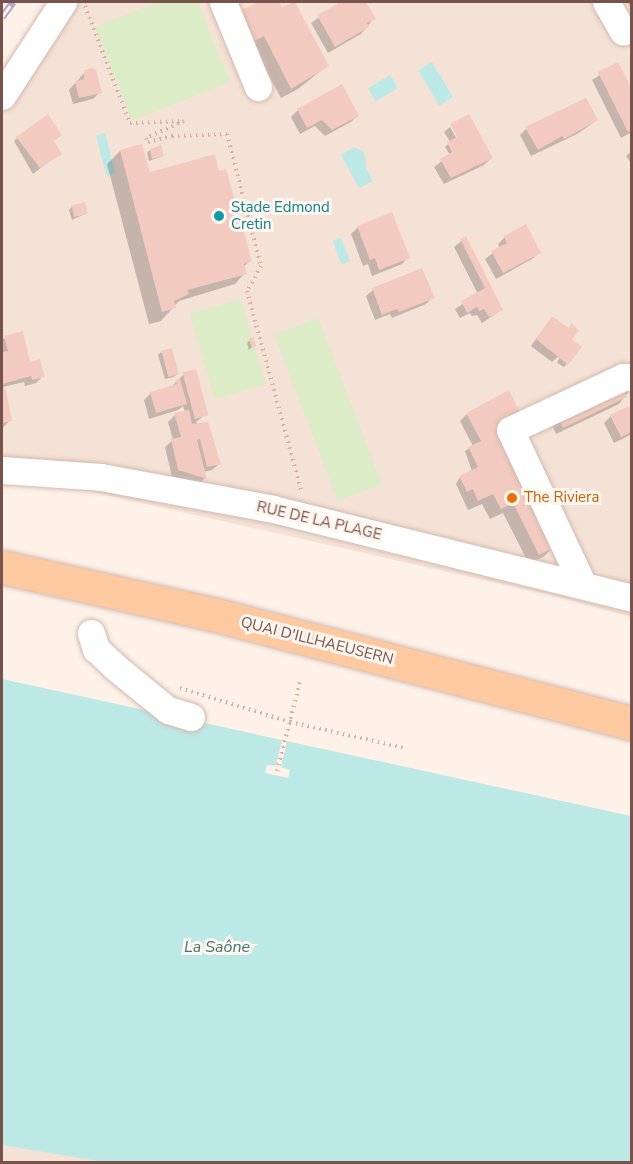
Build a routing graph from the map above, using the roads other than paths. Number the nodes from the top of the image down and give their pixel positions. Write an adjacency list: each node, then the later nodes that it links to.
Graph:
1 (63, 2): 6 (street)
2 (223, 2): 5 (street)
3 (606, 2): 4 (street)
4 (623, 31)
5 (258, 87)
6 (2, 96)
7 (632, 377): 10 (street)
8 (2, 470): 10 (street, RUE DE LA PLAGE)
9 (2, 567): 14 (main road, QUAI D'ILLHAEUSERN)
10 (583, 585): 11 (street, RUE DE LA PLAGE)
11 (632, 598)
12 (91, 633): 13 (street)
13 (191, 717)
14 (632, 723)

